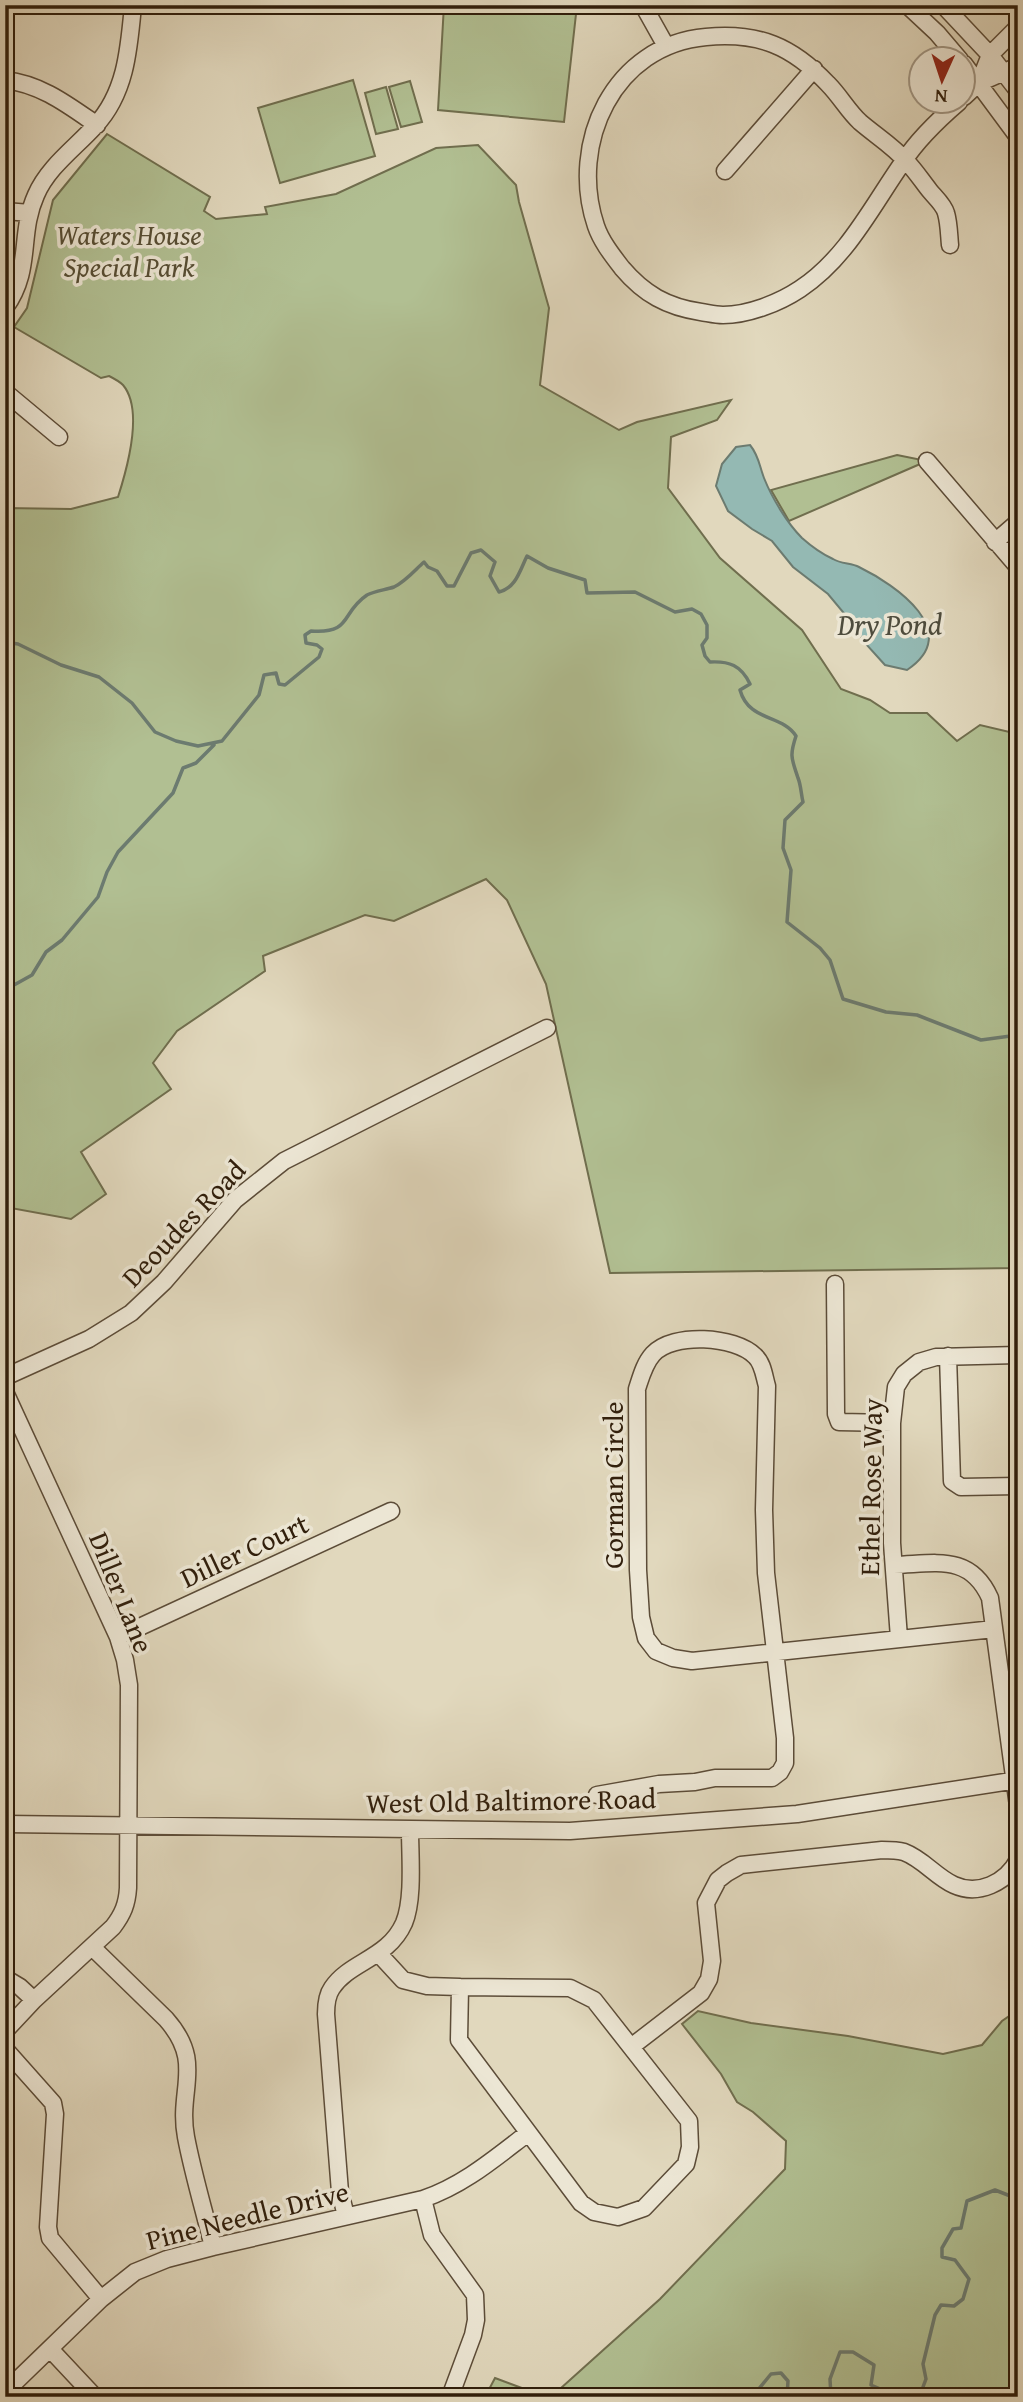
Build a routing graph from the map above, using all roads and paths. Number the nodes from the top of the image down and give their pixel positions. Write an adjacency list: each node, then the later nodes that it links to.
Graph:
1 (133, 5): 15 (street)
2 (643, 5): 6 (street)
3 (907, 5): 7 (street)
4 (943, 5): 8 (street)
5 (1018, 27): 8 (street)
6 (666, 46): 9 (street); 17 (street)
7 (948, 46)
8 (990, 55): 10 (street); 12 (street)
9 (814, 69): 17 (street); 18 (street)
10 (1011, 70): 12 (street); 13 (street)
11 (5, 80): 15 (street)
12 (979, 83): 16 (street)
13 (1018, 91)
14 (942, 116): 17 (street)
15 (97, 125): 20 (street)
16 (1018, 137)
17 (905, 159): 21 (street)
18 (725, 170)
19 (5, 211): 20 (street)
20 (30, 213): 22 (street)
21 (950, 246)
22 (5, 308)
23 (5, 392): 24 (street)
24 (59, 437)
25 (927, 461): 27 (street)
26 (1018, 522): 27 (street)
27 (995, 542): 28 (street)
28 (1018, 567)
29 (547, 1028): 33 (street, Deoudes Road)
30 (835, 1284): 35 (street)
31 (1018, 1355): 32 (street, Ethel Rose Way)
32 (948, 1356): 35 (street, Ethel Rose Way); 36 (street)
33 (5, 1377)
34 (5, 1392): 40 (street, Diller Lane)
35 (892, 1423): 38 (street, Ethel Rose Way)
36 (1018, 1486)
37 (391, 1511): 40 (street, Diller Court)
38 (894, 1565): 39 (street); 41 (street, Ethel Rose Way)
39 (995, 1629): 41 (street, Gorman Circle); 43 (street)
40 (118, 1637): 48 (street, Diller Lane)
41 (899, 1638): 42 (street, Gorman Circle)
42 (775, 1652): 42 (street, Gorman Circle); 45 (street)
43 (1013, 1728): 44 (street)
44 (1017, 1781): 46 (street); 49 (street, West Old Baltimore Road)
45 (597, 1795)
46 (1018, 1806)
47 (5, 1824): 48 (street, West Old Baltimore Road)
48 (128, 1825): 49 (street, West Old Baltimore Road); 51 (street, Diller Lane)
49 (411, 1830): 52 (street)
50 (1018, 1860): 57 (street)
51 (92, 1947): 55 (street, Diller Lane); 62 (street)
52 (379, 1954): 54 (street); 61 (street)
53 (5, 1978): 55 (street)
54 (460, 1987): 57 (street); 59 (street)
55 (34, 2000): 56 (street, Diller Lane)
56 (5, 2031)
57 (631, 2047): 59 (street)
58 (5, 2049): 63 (street)
59 (528, 2133): 60 (street, Pine Needle Drive)
60 (423, 2199): 61 (street, Pine Needle Drive); 67 (street)
61 (346, 2216): 62 (street, Pine Needle Drive)
62 (213, 2247): 63 (street, Pine Needle Drive)
63 (101, 2299): 64 (street, Pine Needle Drive)
64 (51, 2350): 65 (street, Pine Needle Drive); 66 (street)
65 (5, 2392)
66 (95, 2397)
67 (450, 2397)

